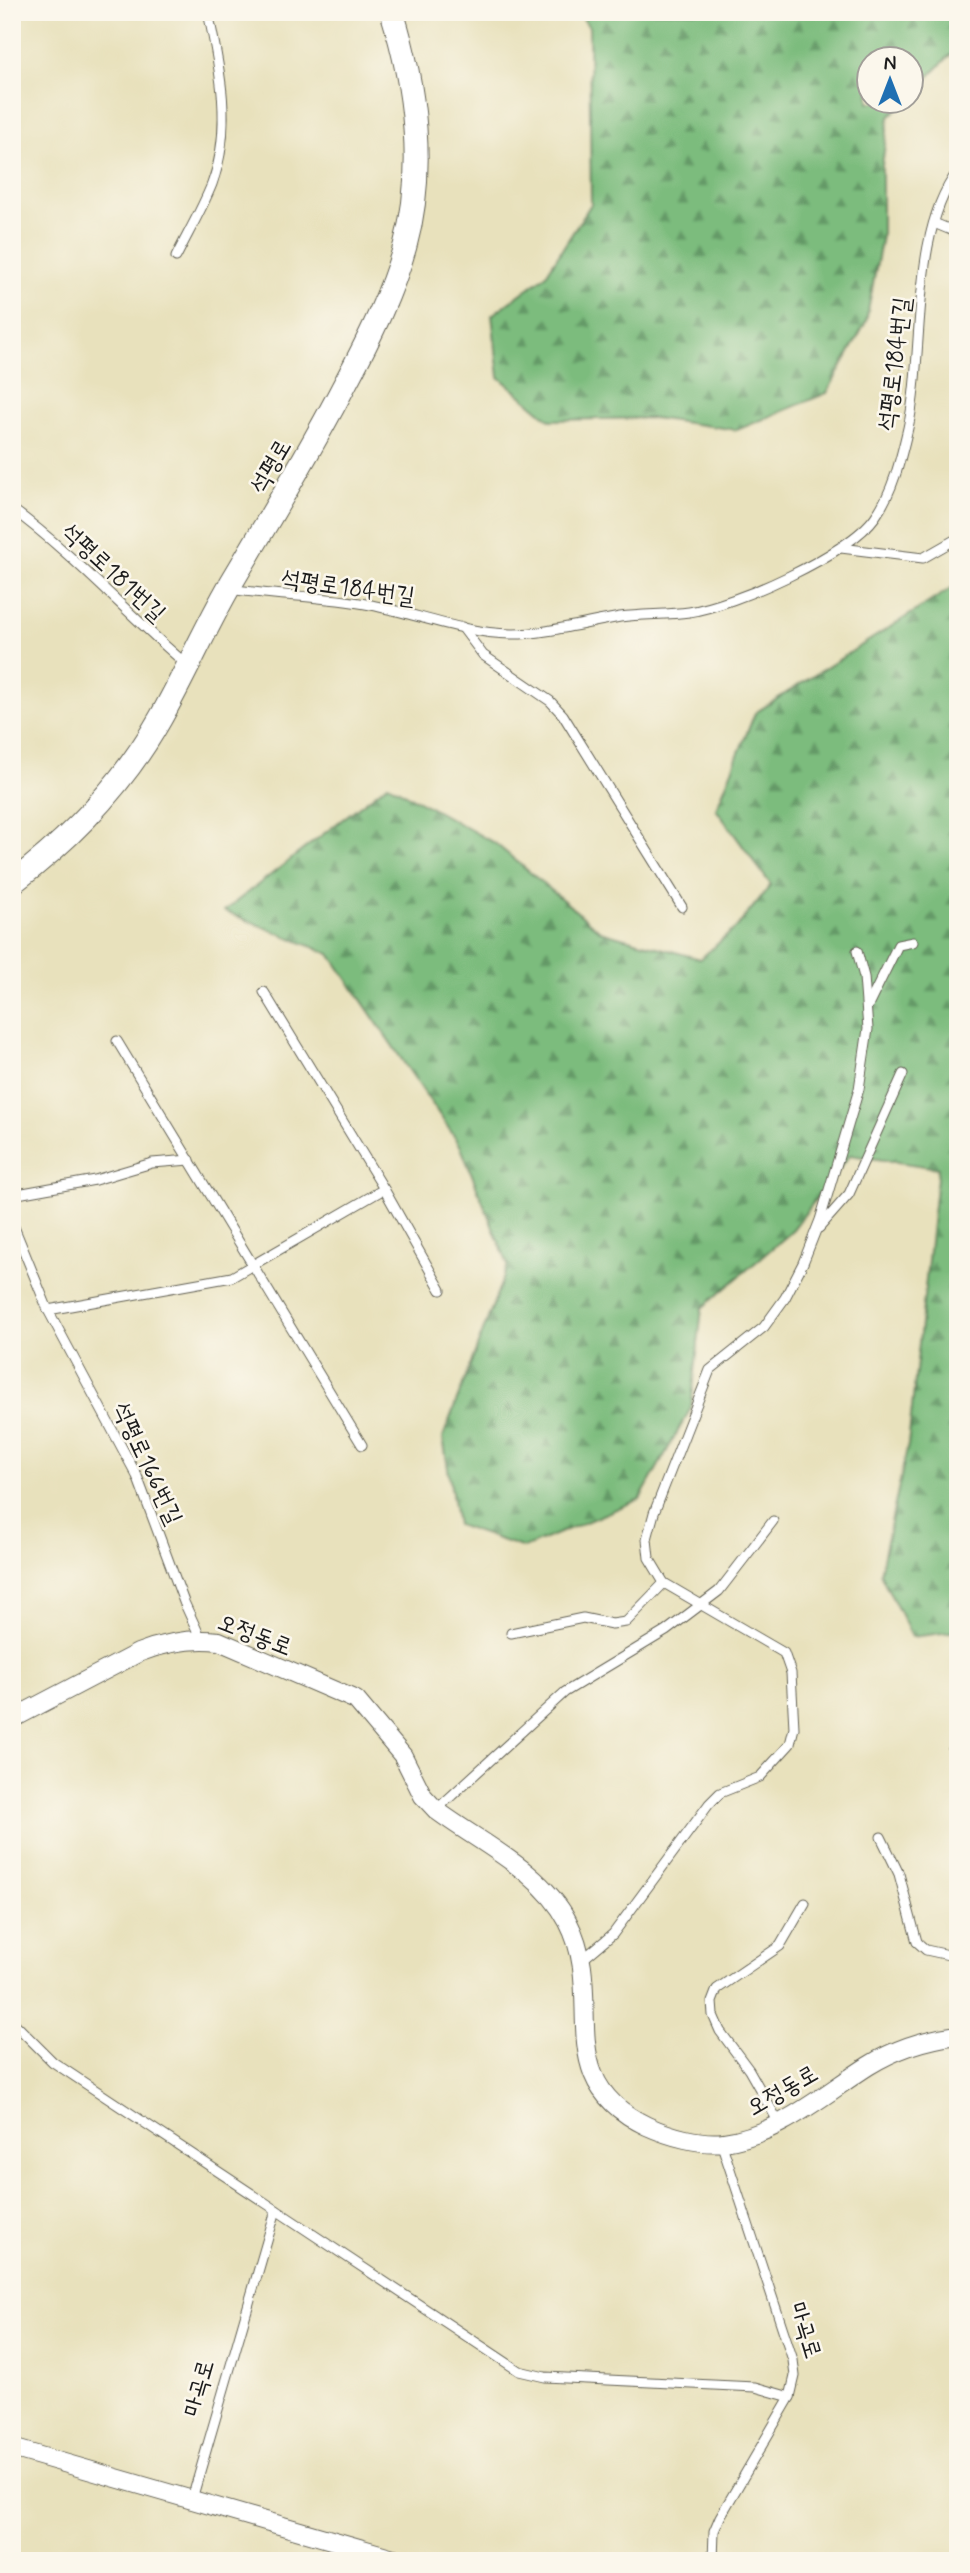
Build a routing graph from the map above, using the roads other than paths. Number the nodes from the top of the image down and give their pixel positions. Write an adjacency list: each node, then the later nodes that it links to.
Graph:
1 (208, 12): 6 (lane)
2 (392, 12): 10 (street, 석평로)
3 (958, 171): 4 (lane, 석평로184번길)
4 (934, 223): 5 (lane); 9 (lane, 석평로184번길)
5 (958, 233)
6 (176, 257)
7 (12, 509): 12 (lane, 석평로181번길)
8 (958, 538): 9 (lane)
9 (841, 548): 11 (lane, 석평로184번길)
10 (228, 589): 11 (lane, 석평로184번길); 12 (street, 석평로)
11 (462, 627): 14 (lane)
12 (187, 665): 13 (street, 석평로)
13 (12, 883)
14 (682, 907)
15 (913, 942): 18 (lane)
16 (857, 951): 18 (lane)
17 (264, 992): 22 (lane)
18 (868, 1006): 25 (lane)
19 (117, 1041): 21 (lane)
20 (903, 1074): 25 (lane)
21 (190, 1160): 23 (lane); 26 (lane)
22 (384, 1189): 26 (lane); 27 (lane)
23 (12, 1195)
24 (12, 1222): 28 (lane, 석평로166번길)
25 (815, 1232): 31 (lane)
26 (252, 1266): 28 (lane); 29 (lane)
27 (441, 1290)
28 (48, 1310): 34 (lane, 석평로166번길)
29 (362, 1445)
30 (774, 1521): 32 (lane)
31 (664, 1583): 32 (lane); 33 (lane)
32 (701, 1605): 36 (lane); 40 (lane)
33 (511, 1633)
34 (201, 1639): 35 (street, 오정동로); 36 (street, 오정동로)
35 (15, 1714)
36 (436, 1810): 40 (street, 오정동로)
37 (881, 1837): 39 (lane)
38 (805, 1903): 43 (lane)
39 (958, 1957)
40 (583, 1960): 44 (street, 오정동로)
41 (12, 2021): 45 (lane)
42 (958, 2035): 43 (street, 오정동로)
43 (779, 2123): 44 (street, 오정동로)
44 (721, 2142): 46 (lane, 마곡로)
45 (275, 2210): 46 (lane); 48 (lane, 마곡로)
46 (790, 2397): 50 (lane, 마곡로)
47 (12, 2448): 48 (street)
48 (192, 2498): 49 (street)
49 (404, 2561)
50 (713, 2561)

